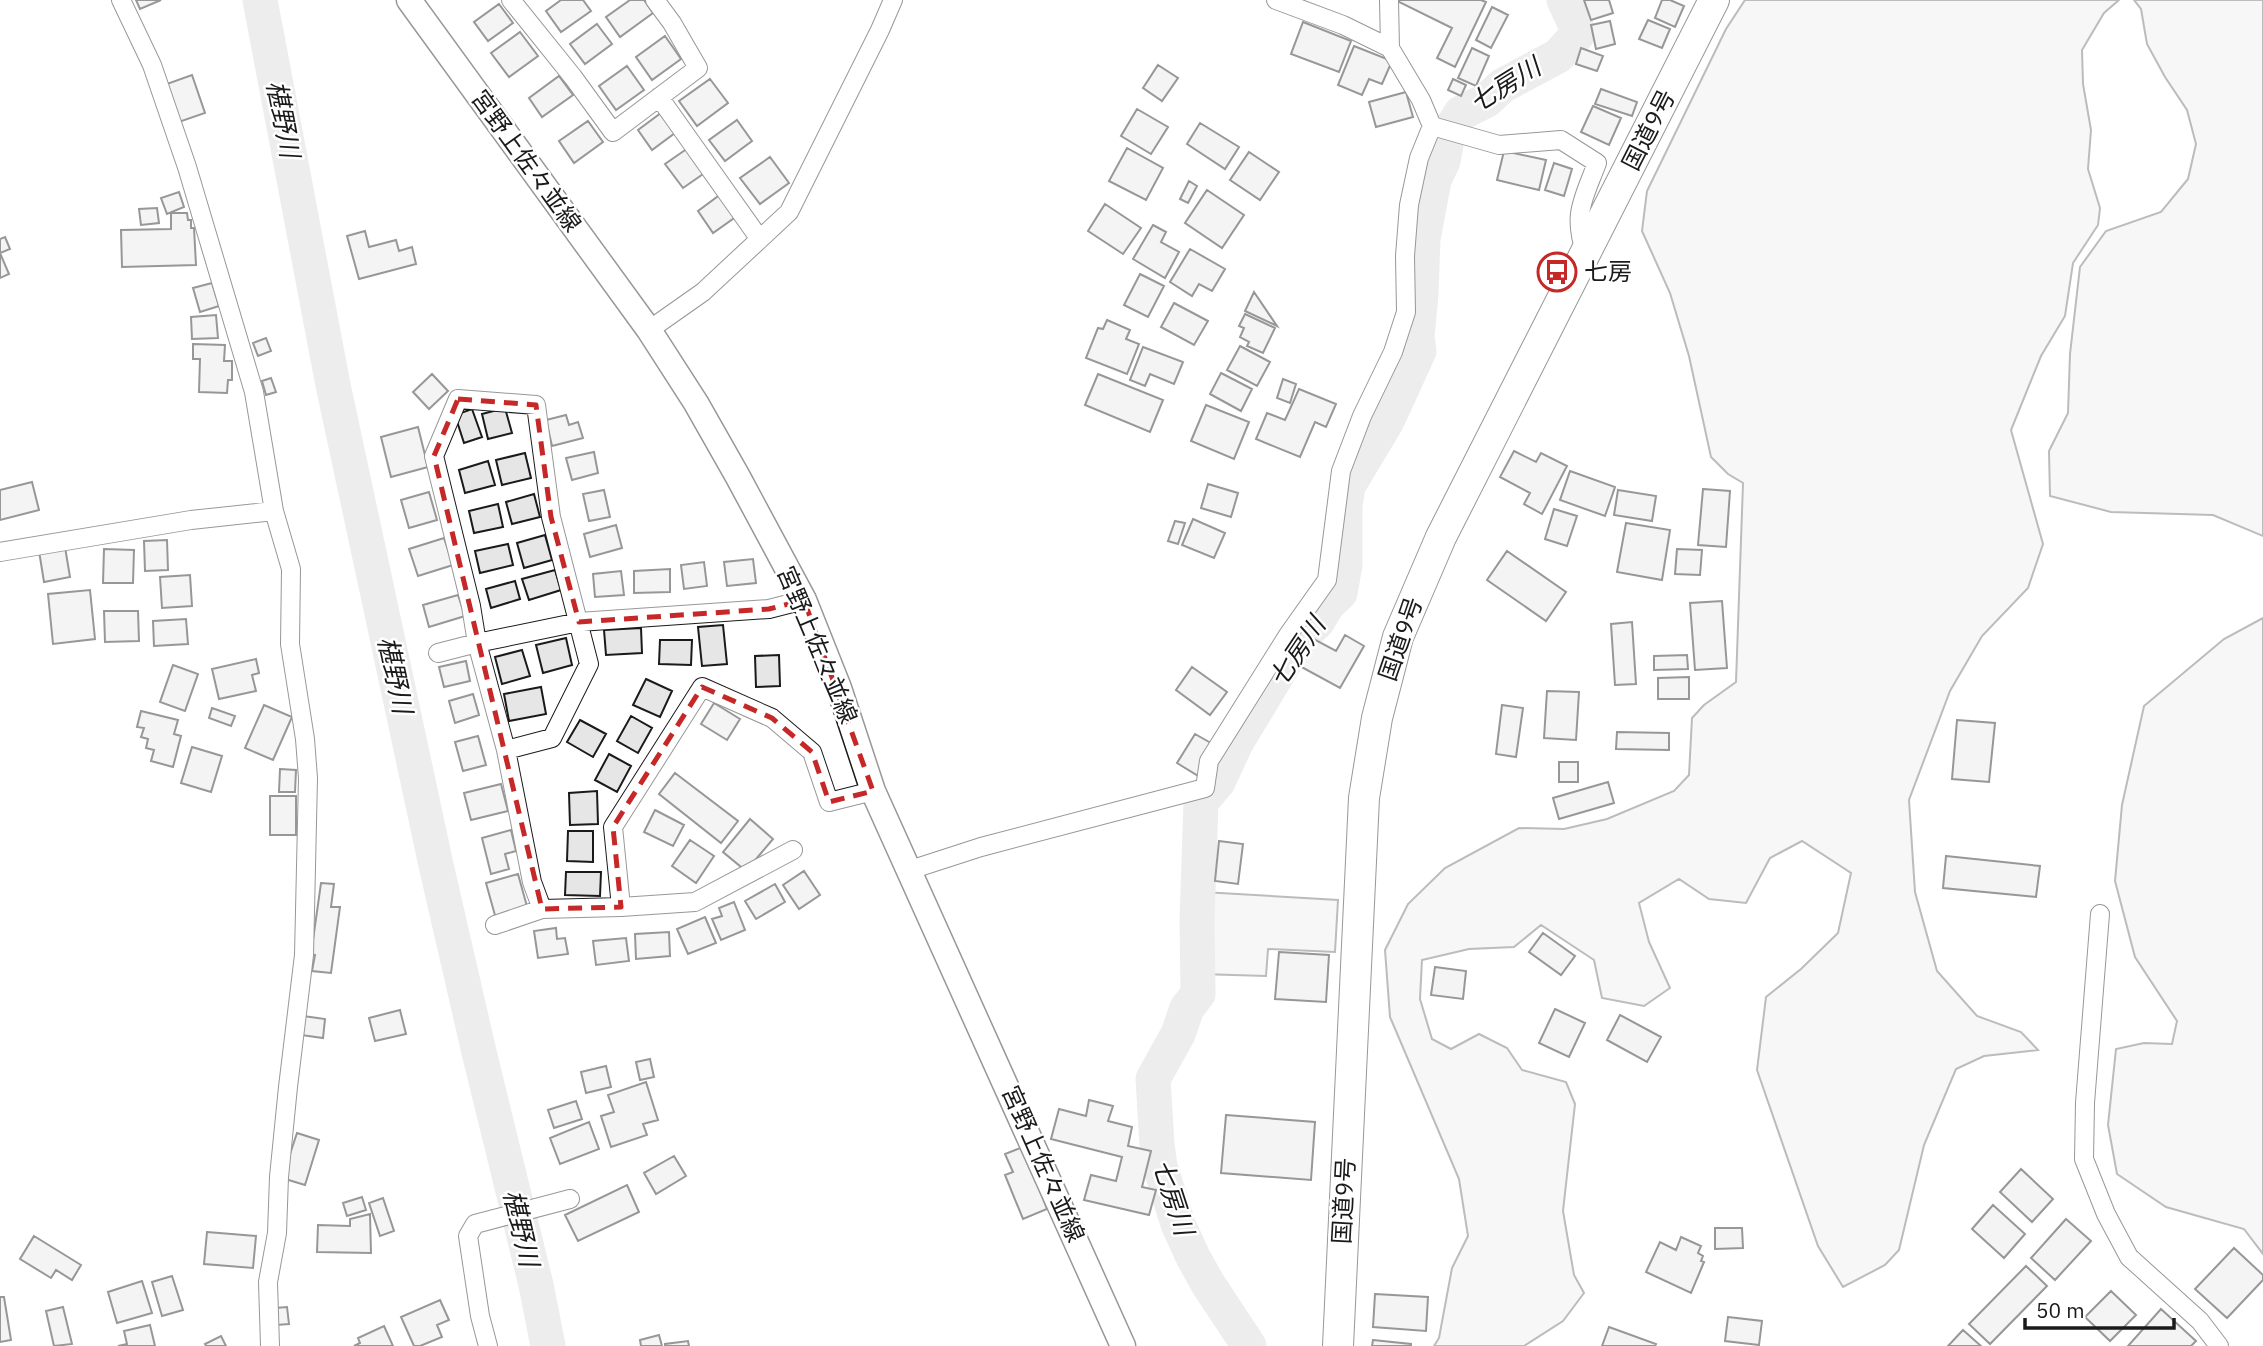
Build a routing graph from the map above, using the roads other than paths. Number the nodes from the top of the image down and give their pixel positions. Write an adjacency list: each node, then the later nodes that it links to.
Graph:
1 (121, 0): 15 (street)
2 (409, 0): 14 (main road, 宮野上佐々並線)
3 (511, 0): 10 (street)
4 (655, 0): 10 (street)
5 (893, 0): 12 (street)
6 (1276, 0): 9 (street)
7 (1390, 0): 9 (street)
8 (1714, 0): 13 (highway, 国道9号)
9 (1390, 48): 11 (street)
10 (659, 97): 12 (street)
11 (1432, 126): 13 (street); 24 (street)
12 (759, 238): 14 (street)
13 (1586, 254): 33 (highway, 国道9号)
14 (649, 330): 17 (main road, 宮野上佐々並線)
15 (274, 511): 16 (street); 30 (street)
16 (0, 552)
17 (804, 600): 18 (street); 22 (main road, 宮野上佐々並線)
18 (579, 622): 19 (street); 19 (street); 21 (street)
19 (477, 642): 20 (street); 21 (street)
20 (438, 653)
21 (506, 750): 26 (street)
22 (873, 791): 24 (main road, 宮野上佐々並線); 25 (street)
23 (793, 850): 25 (street)
24 (910, 870): 32 (main road, 宮野上佐々並線)
25 (621, 907): 26 (street)
26 (542, 909): 28 (street)
27 (2100, 914): 34 (street)
28 (495, 925)
29 (570, 1199): 31 (street)
30 (270, 1346)
31 (488, 1346)
32 (1123, 1346)
33 (1338, 1346)
34 (2220, 1346)

